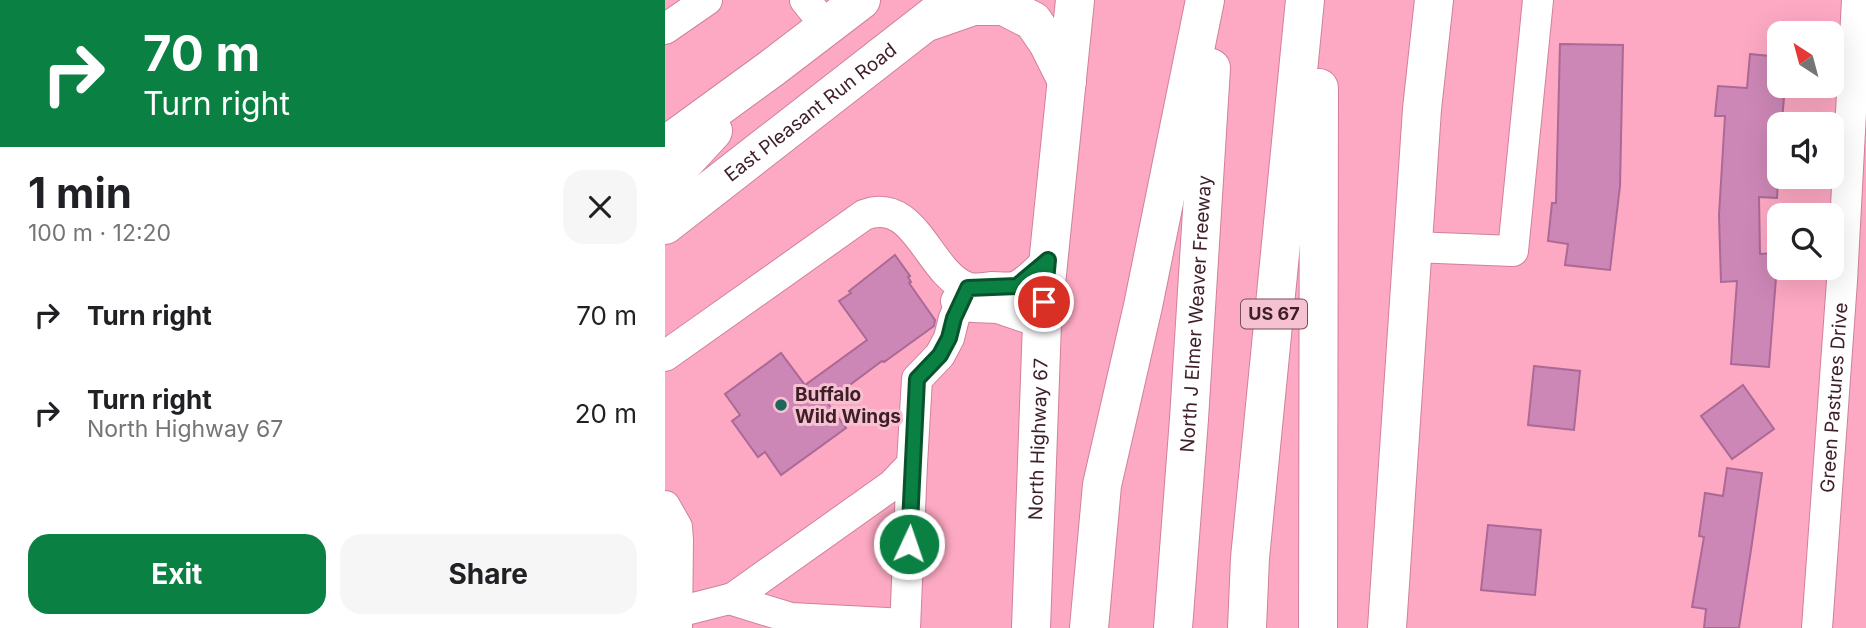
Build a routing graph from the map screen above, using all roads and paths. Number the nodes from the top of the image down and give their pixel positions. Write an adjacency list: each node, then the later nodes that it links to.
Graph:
1 (706, 0): 14 (street)
2 (861, 0): 12 (main road)
3 (954, 0): 13 (main road, East Pleasant Run Road)
4 (1075, 0): 16 (main road, North Highway 67)
5 (1205, 0): 31 (main road)
6 (1216, 0): 32 (main road, North J Elmer Weaver Freeway)
7 (1305, 0): 33 (main road, US 67)
8 (1319, 0): 34 (main road)
9 (1434, 0): 20 (main road)
10 (1538, 0): 20 (street)
11 (1857, 0): 36 (street, Green Pastures Drive)
12 (815, 13): 15 (main road)
13 (924, 23): 16 (main road); 19 (main road, East Pleasant Run Road)
14 (665, 29)
15 (772, 68): 17 (main road); 18 (main road)
16 (1067, 81): 21 (main road, North Highway 67)
17 (665, 146)
18 (665, 183)
19 (665, 225)
20 (1413, 247): 35 (main road)
21 (1048, 260): 22 (street); 23 (main road, North Highway 67)
22 (958, 302): 23 (street); 24 (street); 25 (street)
23 (1042, 323): 30 (main road, North Highway 67)
24 (665, 356)
25 (912, 464): 27 (street); 29 (street)
26 (665, 506): 28 (street)
27 (729, 599): 28 (street); 29 (street)
28 (673, 619)
29 (905, 626)
30 (1031, 628)
31 (1089, 628)
32 (1173, 628)
33 (1247, 628)
34 (1318, 628)
35 (1387, 628)
36 (1817, 628)

